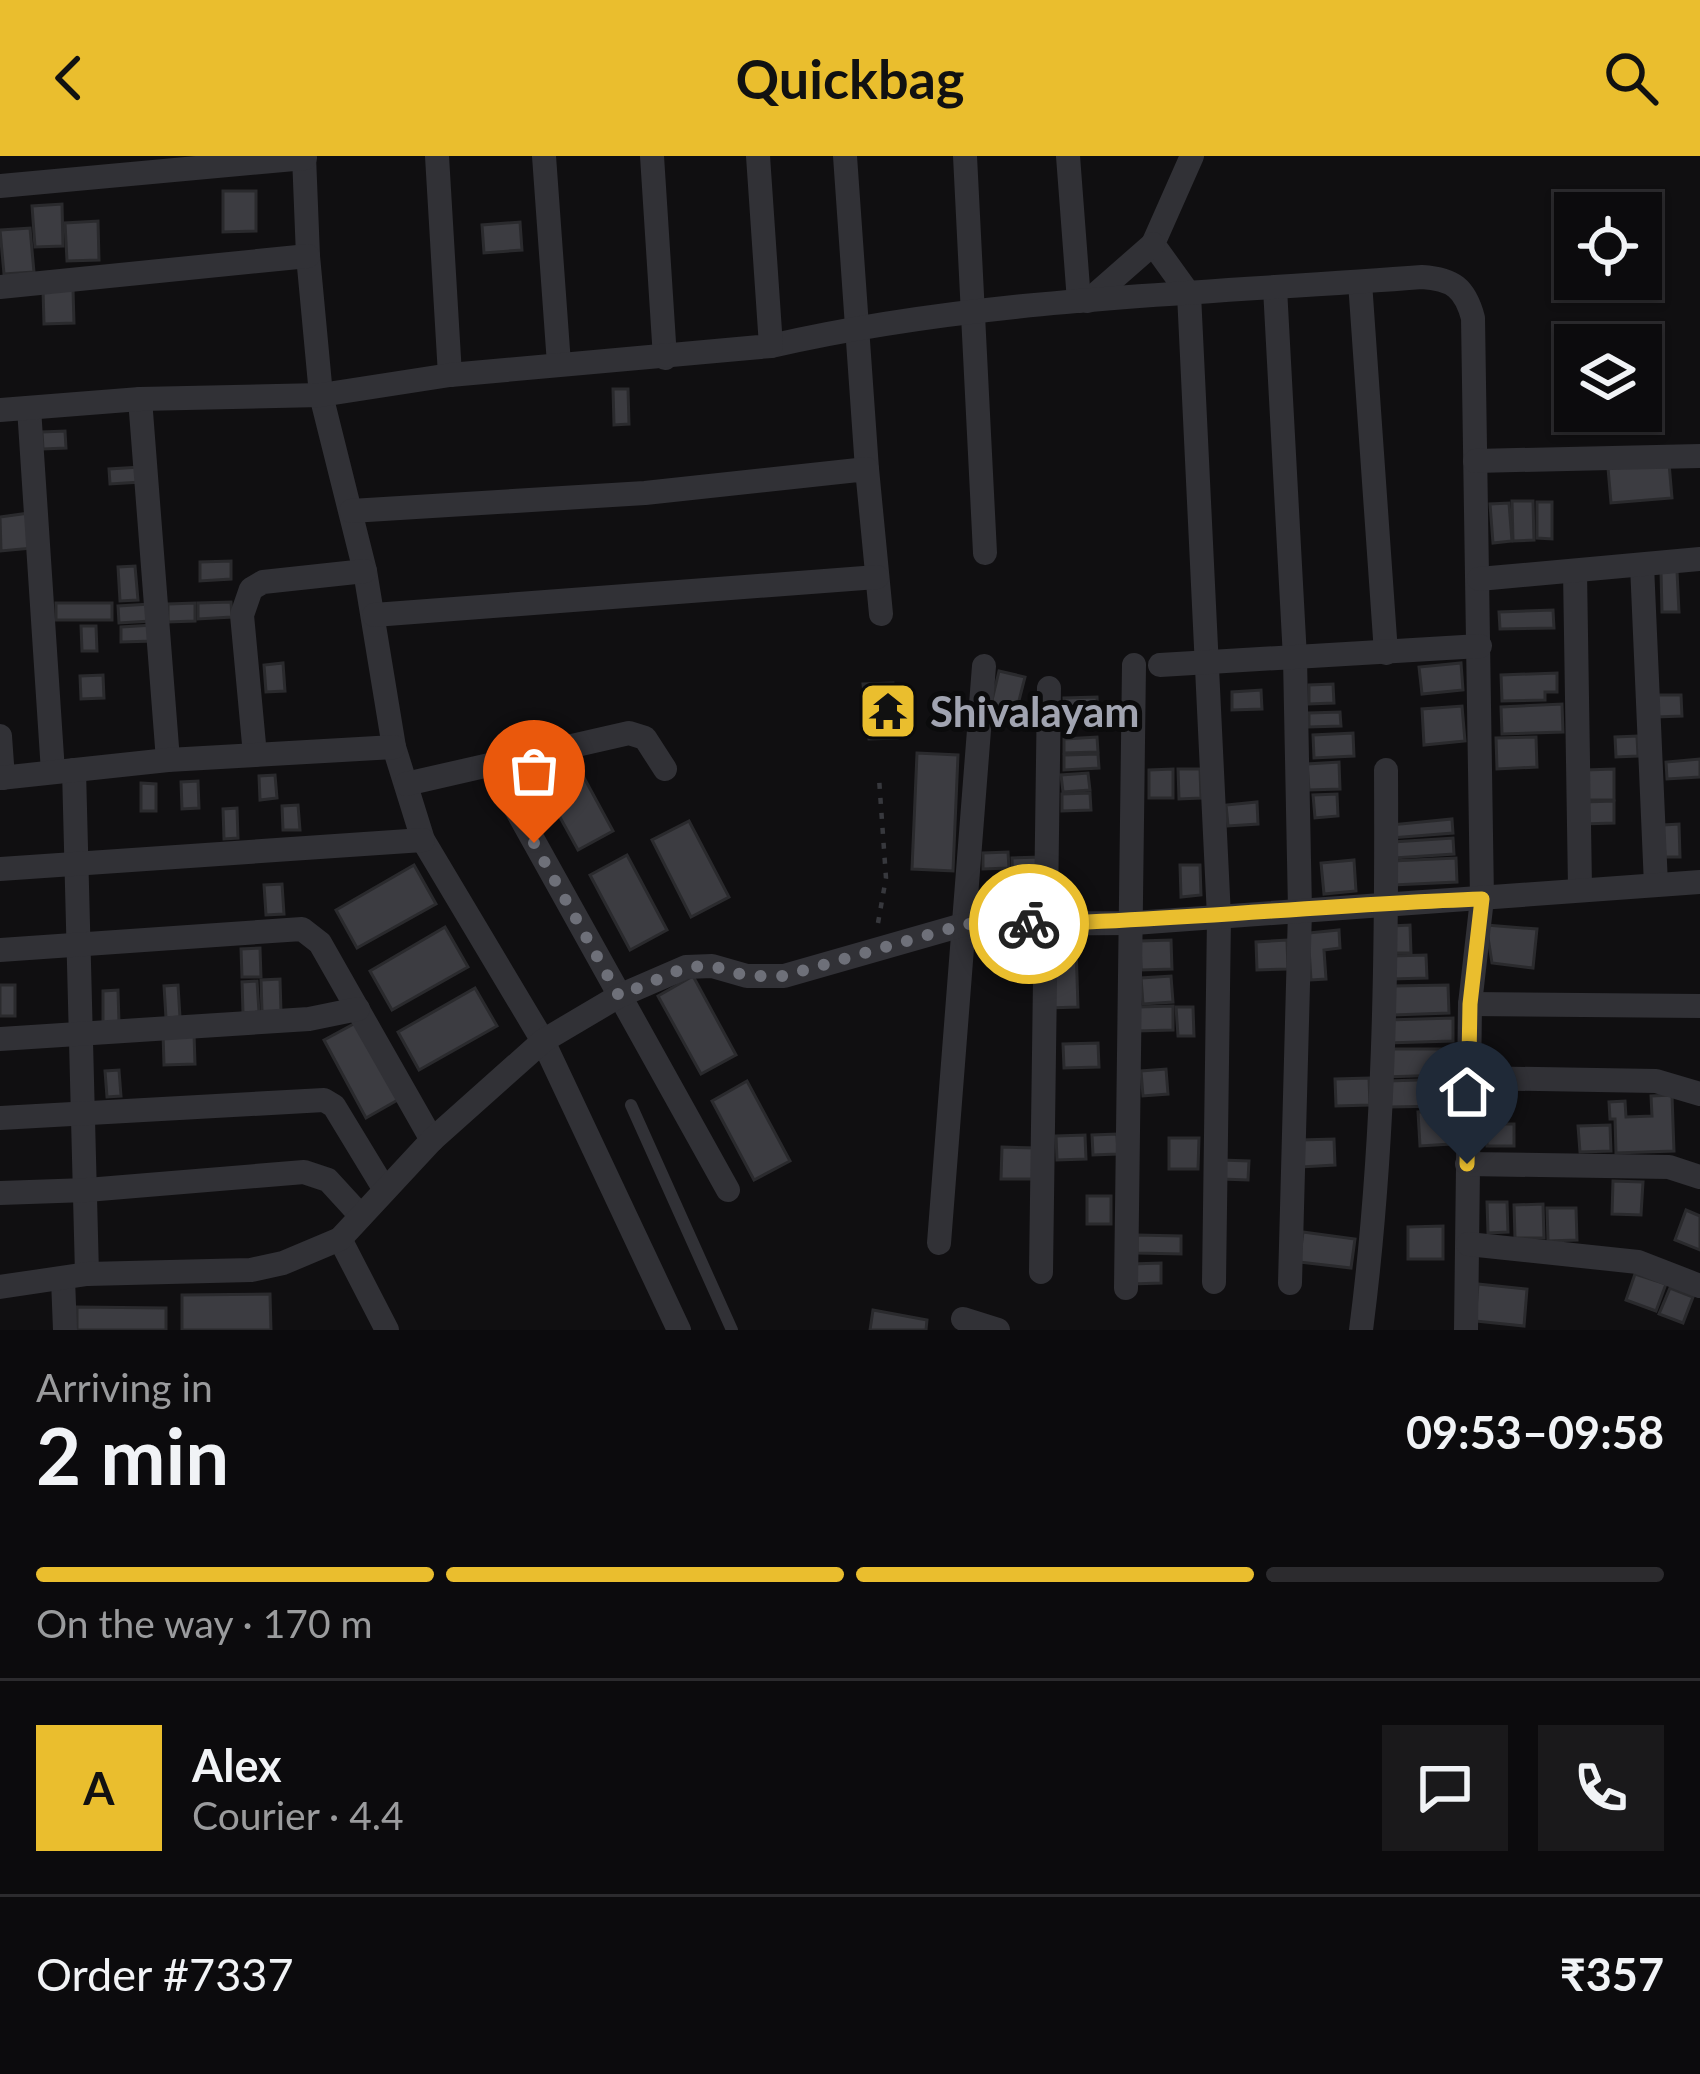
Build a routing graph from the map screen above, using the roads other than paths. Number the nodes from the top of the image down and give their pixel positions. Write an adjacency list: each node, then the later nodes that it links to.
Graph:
1 (437, 156): 23 (street)
2 (544, 156): 22 (street)
3 (652, 156): 21 (street)
4 (758, 156): 20 (street)
5 (845, 156): 19 (street)
6 (965, 156): 18 (street)
7 (1067, 156): 17 (street)
8 (1192, 156): 11 (street)
9 (304, 157): 10 (street); 12 (street)
10 (0, 186)
11 (1153, 244): 16 (street); 17 (street)
12 (308, 256): 14 (street); 24 (street)
13 (1360, 282): 15 (street); 29 (street); 42 (street)
14 (0, 286)
15 (1275, 288): 16 (street); 43 (street)
16 (1189, 294): 17 (street); 44 (street)
17 (1084, 301): 18 (street)
18 (973, 311): 19 (street); 32 (street)
19 (856, 327): 20 (street); 30 (street)
20 (771, 346): 21 (street)
21 (665, 358): 22 (street)
22 (559, 364): 23 (street)
23 (450, 375): 24 (street)
24 (321, 394): 25 (street); 31 (street)
25 (140, 399): 26 (street); 50 (street)
26 (29, 408): 27 (street); 54 (street)
27 (0, 410)
28 (1700, 456): 29 (street)
29 (1475, 461): 38 (street)
30 (867, 469): 31 (street); 37 (street)
31 (351, 511): 35 (street)
32 (985, 553)
33 (1700, 559): 34 (street)
34 (1642, 565): 36 (street); 61 (street)
35 (365, 571): 40 (street); 49 (street)
36 (1575, 571): 38 (street); 62 (street)
37 (878, 577): 39 (street); 40 (street)
38 (1479, 579): 41 (street)
39 (881, 614)
40 (374, 615): 48 (street)
41 (1480, 646): 42 (street); 63 (street)
42 (1386, 653): 43 (street)
43 (1295, 658): 44 (street); 65 (street)
44 (1208, 662): 66 (street); 68 (street)
45 (984, 666): 69 (street)
46 (1049, 688): 67 (street)
47 (0, 736): 55 (street)
48 (394, 747): 49 (street); 56 (street)
49 (255, 755): 50 (street)
50 (167, 760): 54 (street)
51 (492, 766): 52 (street); 56 (street); 72 (street)
52 (665, 769)
53 (1385, 770): 64 (street)
54 (63, 771): 55 (street); 58 (street)
55 (1, 778)
56 (406, 784): 57 (street)
57 (423, 840): 58 (street); 78 (street)
58 (76, 862): 59 (street); 70 (street)
59 (0, 869)
60 (1700, 882): 61 (street)
61 (1656, 885): 62 (street)
62 (1580, 888): 63 (street)
63 (1482, 899): 64 (street); 73 (street)
64 (1386, 902): 65 (street); 109 (street)
65 (1300, 910): 66 (street); 98 (street)
66 (1219, 917): 68 (street); 97 (street)
67 (1045, 923): 68 (street); 69 (street); 95 (street)
68 (1134, 923): 101 (street)
69 (966, 924): 72 (street); 93 (street)
70 (78, 941): 71 (street); 75 (street); 76 (street)
71 (0, 950)
72 (619, 996): 78 (street); 89 (street)
73 (1470, 1004): 74 (street); 79 (street)
74 (1700, 1006)
75 (358, 1009): 76 (street); 84 (street)
76 (81, 1033): 77 (street); 82 (street)
77 (0, 1039)
78 (543, 1041): 84 (street); 106 (street)
79 (1469, 1078): 80 (street); 85 (street)
80 (1700, 1094)
81 (631, 1105): 107 (lane)
82 (81, 1111): 83 (street); 87 (street); 88 (street)
83 (0, 1118)
84 (432, 1140): 88 (street)
85 (1467, 1164): 86 (street); 94 (street)
86 (1700, 1177)
87 (87, 1190): 90 (street); 91 (street); 96 (street)
88 (385, 1190): 91 (street)
89 (728, 1190)
90 (0, 1192)
91 (361, 1216): 92 (street)
92 (340, 1239): 96 (street); 105 (street)
93 (939, 1243)
94 (1468, 1244): 99 (street); 103 (street)
95 (1041, 1272)
96 (75, 1276): 100 (street); 104 (street)
97 (1214, 1282)
98 (1290, 1283)
99 (1700, 1286)
100 (0, 1287)
101 (1126, 1288)
102 (963, 1319): 108 (street)
103 (1472, 1329)
104 (65, 1330)
105 (387, 1330)
106 (679, 1330)
107 (733, 1330)
108 (998, 1330)
109 (1360, 1330)

